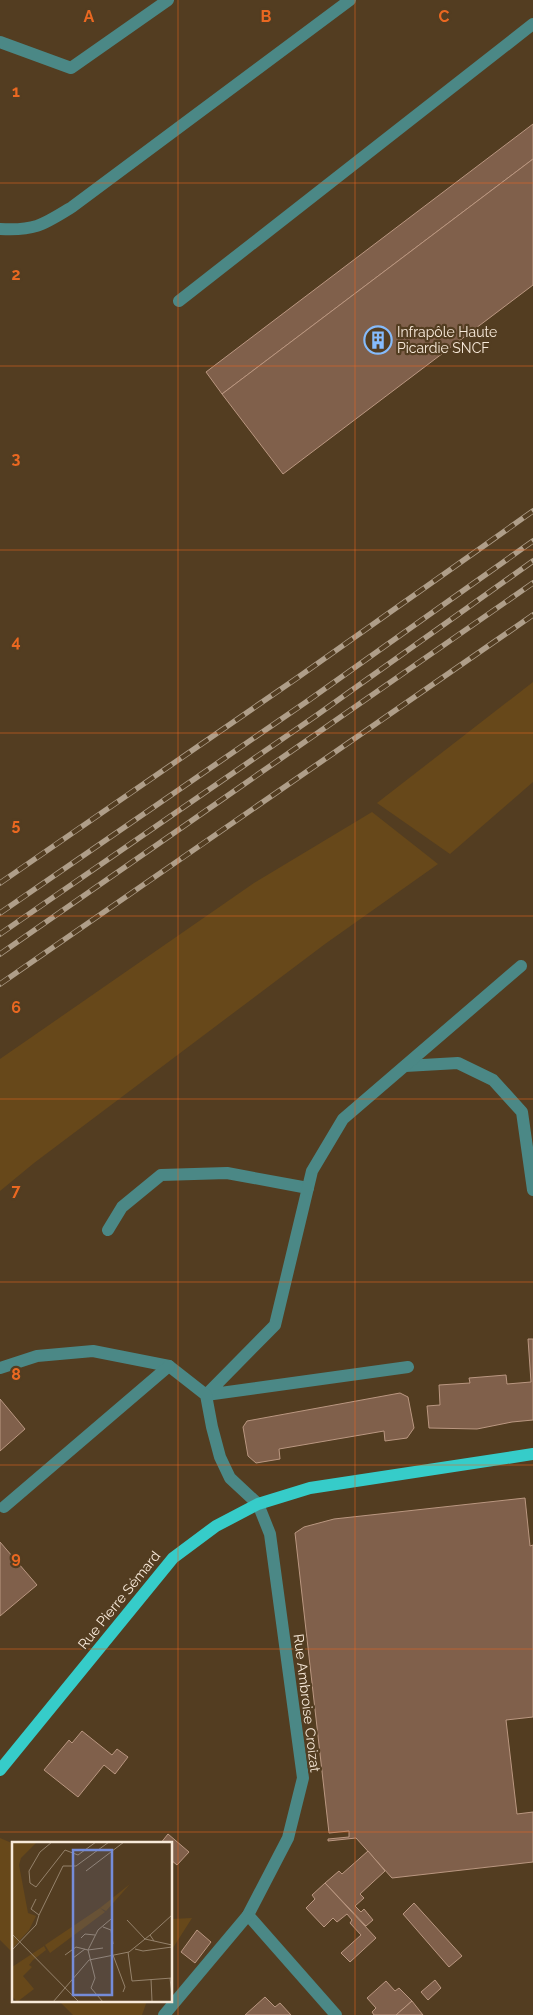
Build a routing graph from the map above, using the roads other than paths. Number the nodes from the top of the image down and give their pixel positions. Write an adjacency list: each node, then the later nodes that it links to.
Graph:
1 (168, 0): 4 (street)
2 (350, 0): 5 (street)
3 (533, 24): 6 (street)
4 (0, 42)
5 (0, 229)
6 (179, 301)
7 (521, 966): 8 (street)
8 (404, 1066): 9 (street); 10 (street)
9 (308, 1188): 11 (street); 15 (street)
10 (533, 1190)
11 (108, 1230)
12 (169, 1366): 14 (street); 15 (street); 18 (street)
13 (408, 1367): 15 (street)
14 (0, 1368)
15 (206, 1395): 17 (street)
16 (533, 1454): 17 (main road, Rue Pierre Sémard)
17 (258, 1504): 19 (main road, Rue Pierre Sémard); 20 (street, Rue Ambroise Croizat)
18 (4, 1507)
19 (0, 1770)
20 (248, 1915): 21 (street, Rue Ambroise Croizat); 22 (street)
21 (164, 2015)
22 (336, 2015)

